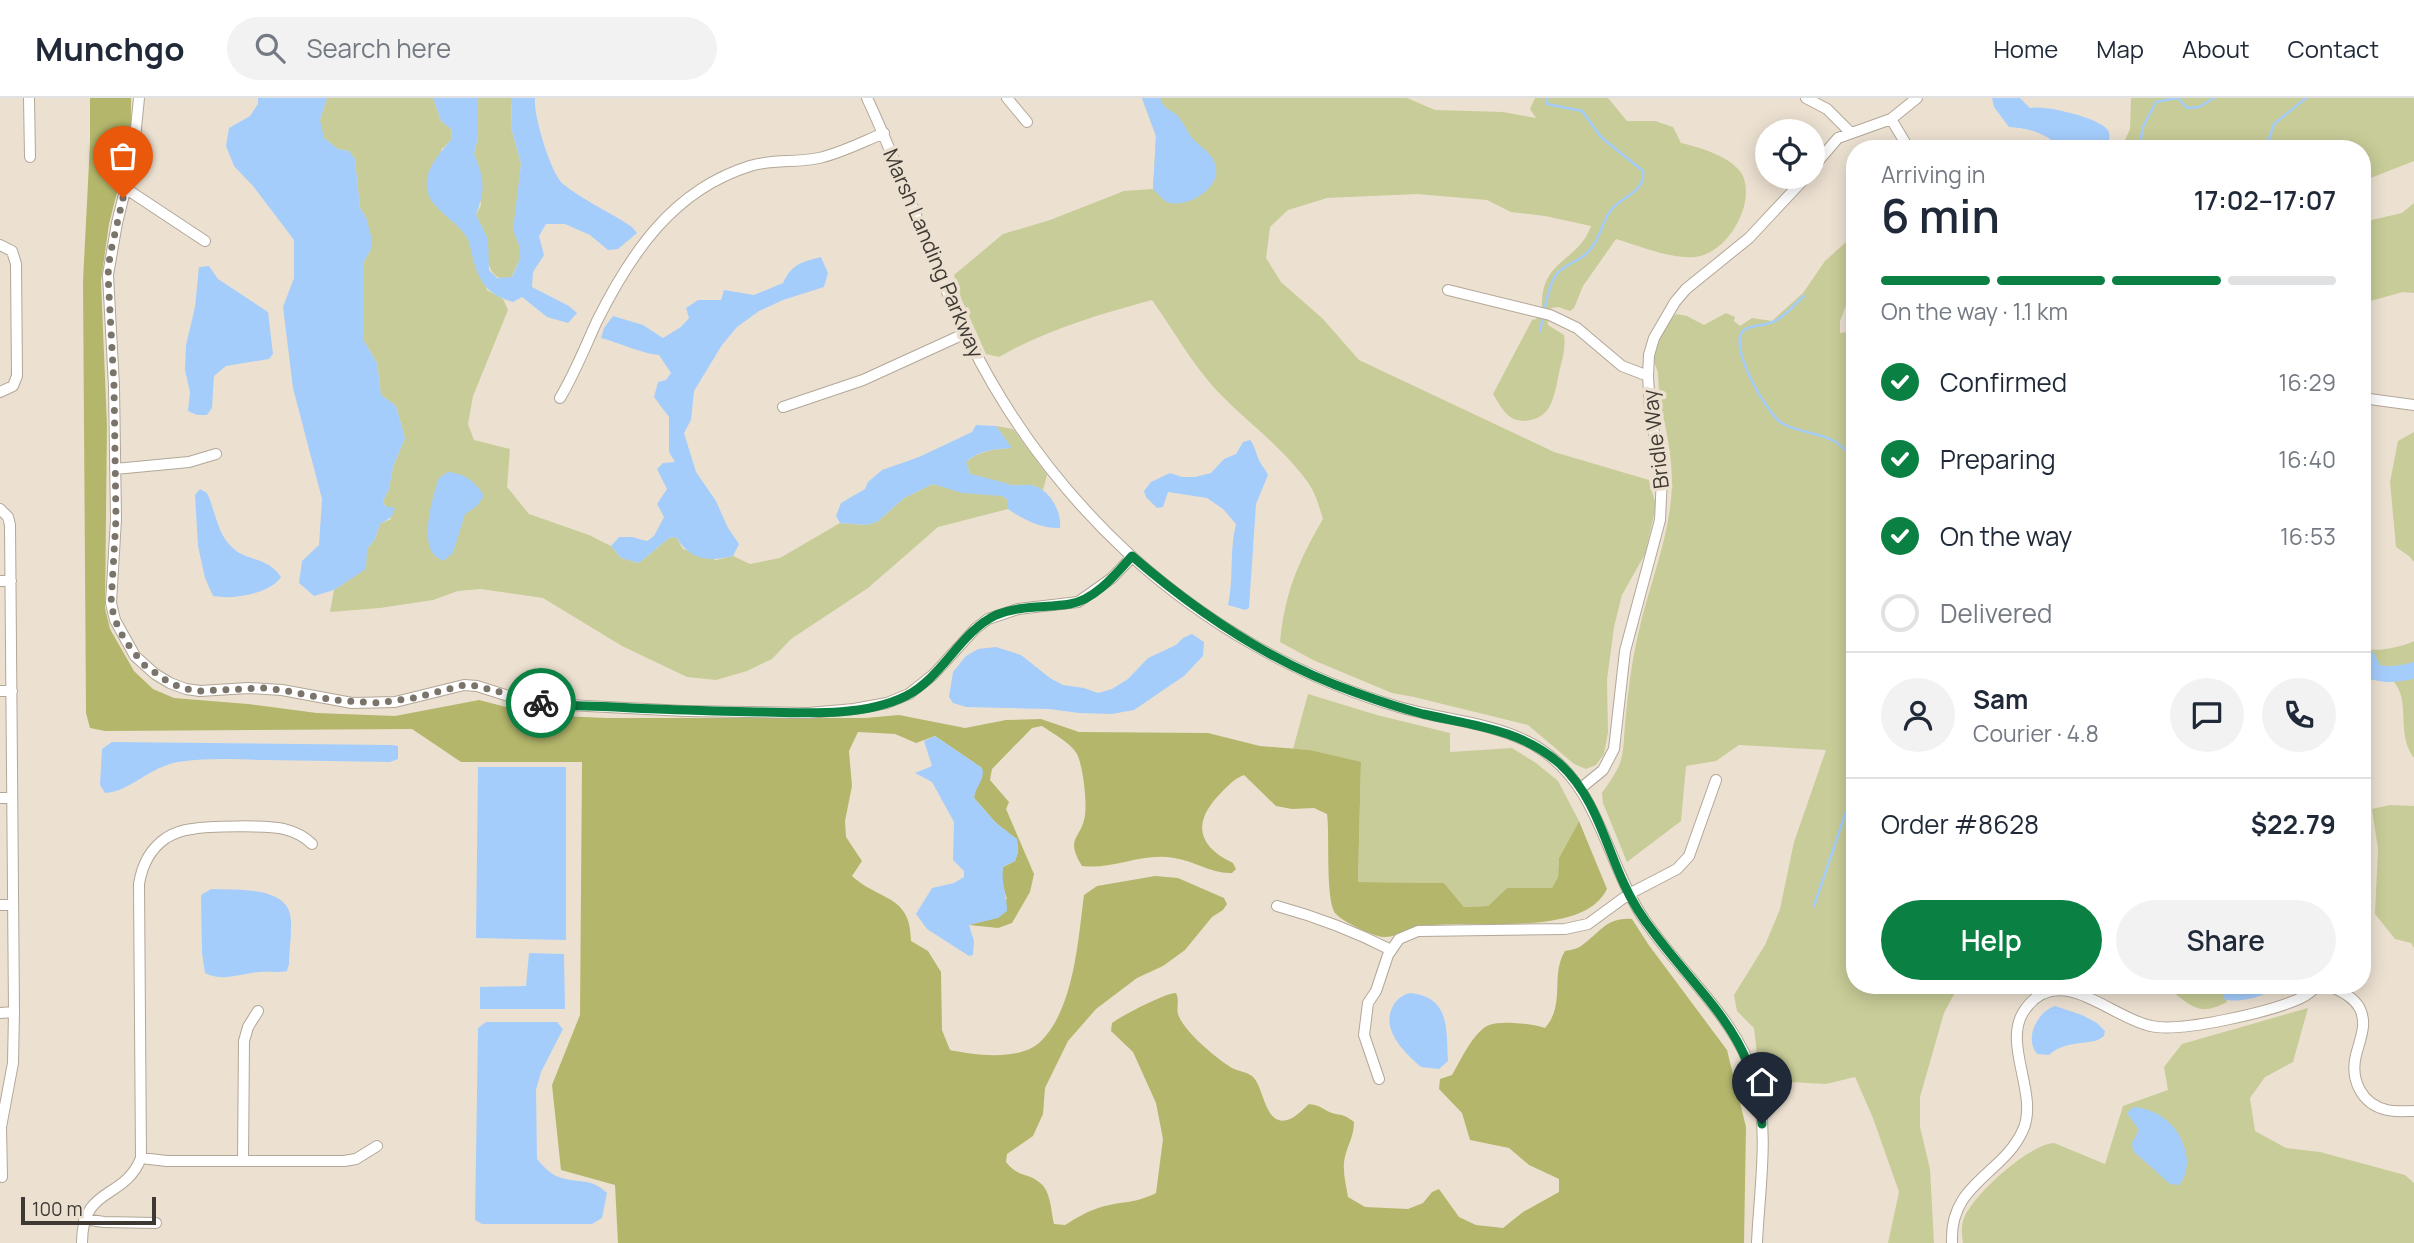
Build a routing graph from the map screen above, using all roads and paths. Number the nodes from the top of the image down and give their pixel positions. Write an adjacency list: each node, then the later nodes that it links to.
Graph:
1 (29, 98): 13 (street)
2 (139, 98): 14 (street)
3 (867, 98): 9 (street, Marsh Landing Parkway)
4 (1007, 98): 8 (street)
5 (1806, 98): 10 (street)
6 (1917, 98): 7 (street)
7 (1891, 119): 10 (street); 11 (street)
8 (1027, 122)
9 (884, 133): 19 (street, Marsh Landing Parkway); 22 (street)
10 (1851, 133): 12 (street)
11 (1904, 140)
12 (1825, 151)
13 (30, 157)
14 (125, 188): 16 (street); 27 (street)
15 (1794, 189): 20 (street, Bridle Way)
16 (205, 241)
17 (0, 245): 21 (street)
18 (1448, 290): 20 (street)
19 (966, 332): 25 (street); 29 (street, Marsh Landing Parkway)
20 (1648, 376): 34 (street, Bridle Way)
21 (0, 392)
22 (560, 398)
23 (2371, 399): 24 (street)
24 (2414, 405)
25 (783, 407)
26 (216, 454): 27 (street)
27 (115, 469): 29 (street)
28 (0, 509): 30 (street)
29 (1132, 556): 34 (street, Marsh Landing Parkway)
30 (6, 581): 32 (street)
31 (0, 691): 32 (street)
32 (12, 691): 36 (street)
33 (1716, 779): 38 (street)
34 (1581, 788): 38 (street, Marsh Landing Parkway)
35 (0, 798): 36 (street)
36 (12, 798): 40 (street)
37 (312, 844): 54 (street)
38 (1629, 894): 42 (street); 60 (street, Marsh Landing Parkway)
39 (0, 905): 40 (street)
40 (13, 905): 48 (street)
41 (1277, 906): 42 (street)
42 (1391, 950): 50 (street)
43 (2044, 994): 61 (street)
44 (2089, 994): 45 (street)
45 (2306, 994)
46 (2344, 994): 51 (street)
47 (258, 1011): 55 (street)
48 (14, 1012): 49 (street); 52 (street)
49 (0, 1013)
50 (1380, 1079)
51 (2414, 1111)
52 (0, 1127): 56 (street)
53 (377, 1146): 55 (street)
54 (141, 1158): 55 (street); 57 (street)
55 (243, 1161)
56 (2, 1177)
57 (84, 1219): 58 (street); 59 (street)
58 (156, 1223)
59 (82, 1243)
60 (1757, 1243)
61 (1952, 1243)

